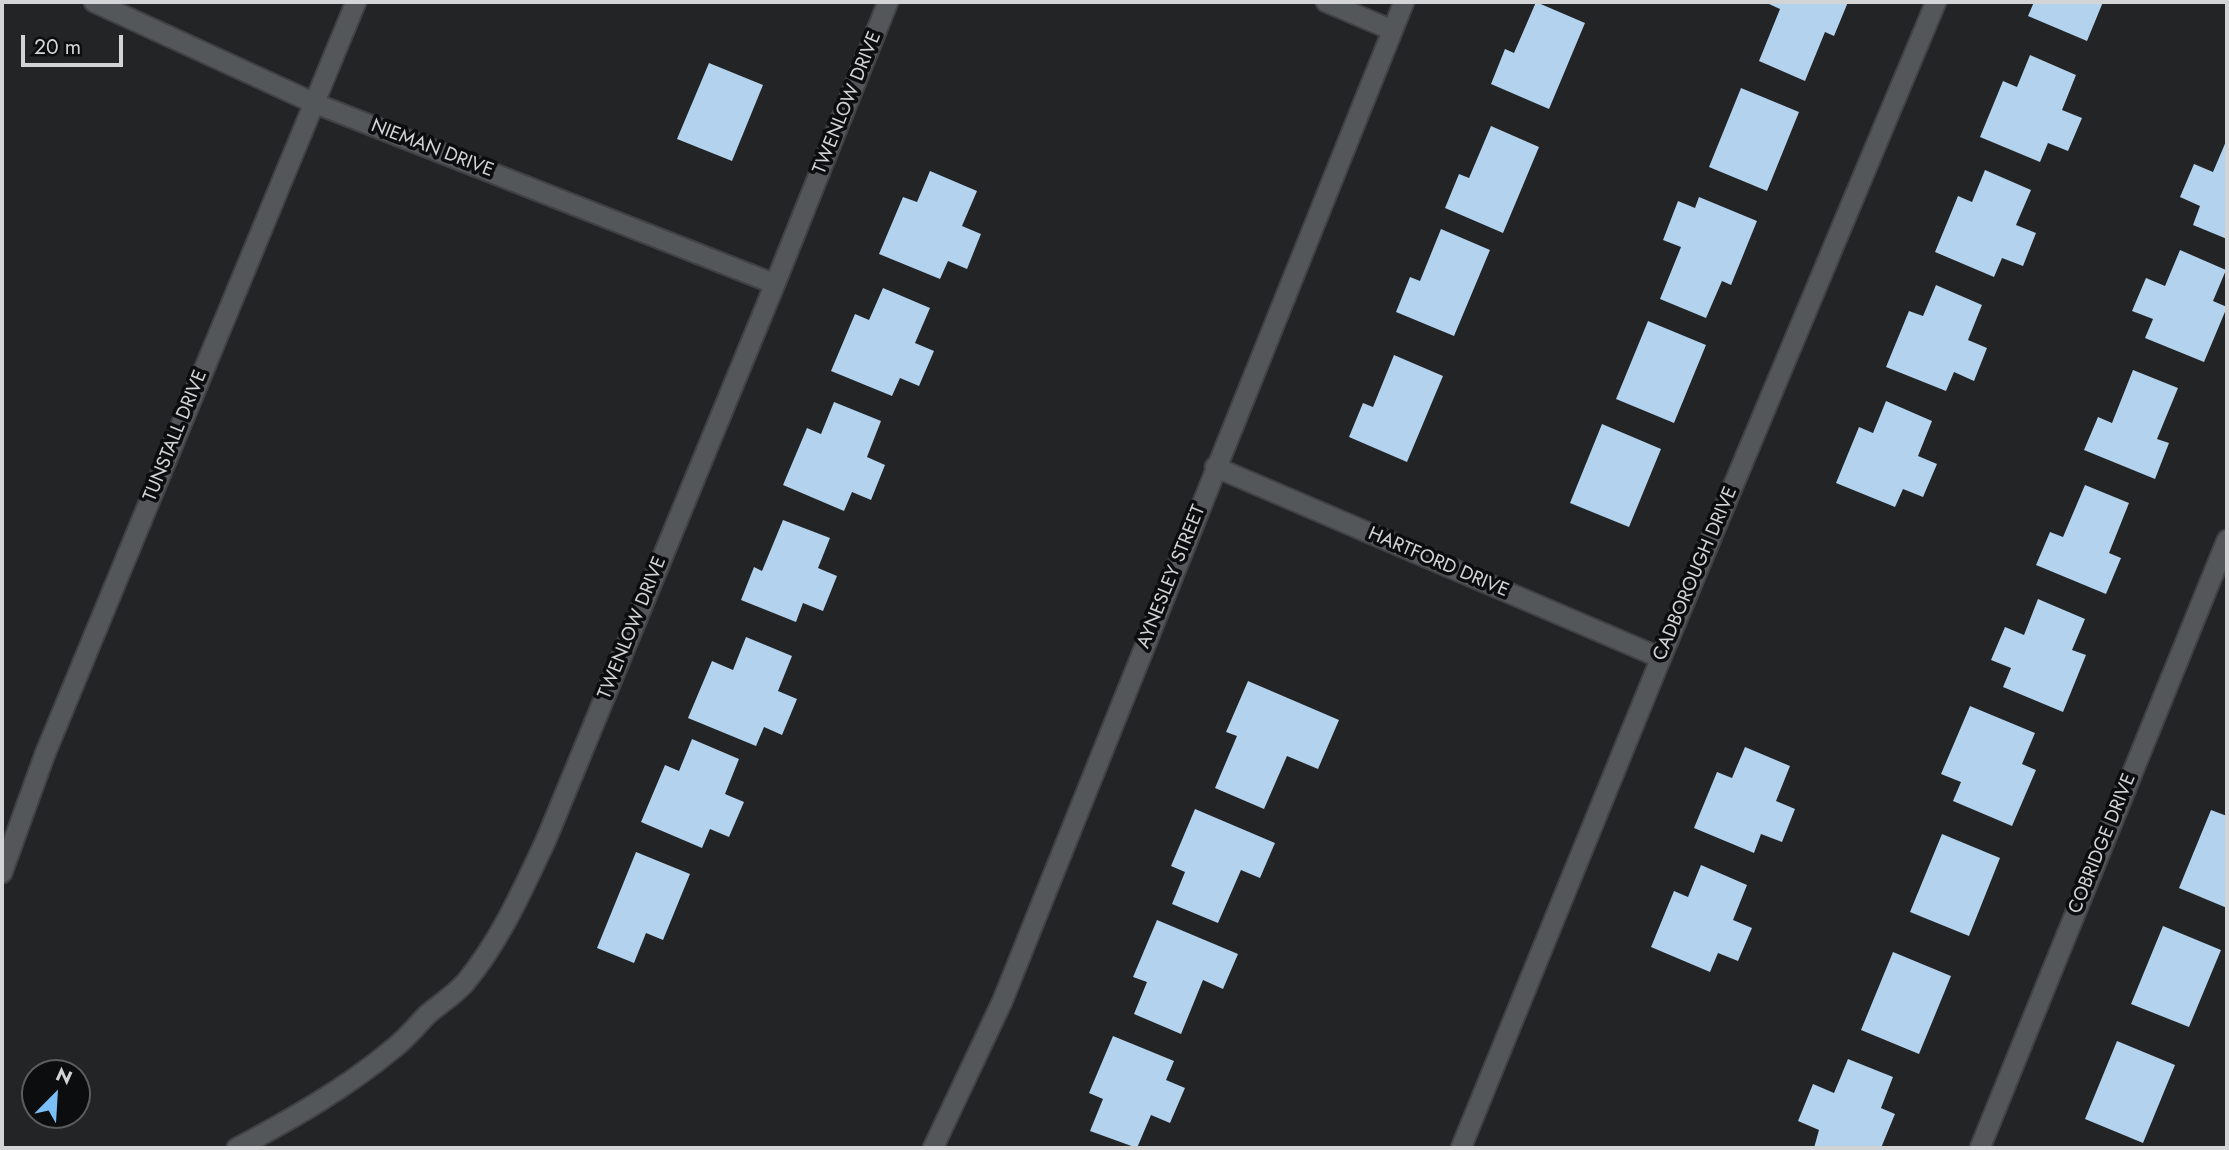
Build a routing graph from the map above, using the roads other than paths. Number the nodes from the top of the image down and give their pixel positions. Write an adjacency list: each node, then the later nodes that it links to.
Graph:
1 (94, 2): 8 (street, NIEMAN DRIVE)
2 (356, 2): 8 (street, TUNSTALL DRIVE)
3 (888, 2): 9 (street, TWENLOW DRIVE)
4 (1326, 2): 7 (street)
5 (1404, 2): 7 (street, AYNESLEY STREET)
6 (1936, 2): 12 (street, CADBOROUGH DRIVE)
7 (1392, 30): 10 (street, AYNESLEY STREET)
8 (314, 103): 9 (street, NIEMAN DRIVE); 13 (street, TUNSTALL DRIVE)
9 (775, 284): 14 (street, TWENLOW DRIVE)
10 (1215, 467): 12 (street, HARTFORD DRIVE); 15 (street, AYNESLEY STREET)
11 (2227, 540): 17 (street, COBRIDGE DRIVE)
12 (1661, 658): 16 (street, CADBOROUGH DRIVE)
13 (2, 873)
14 (237, 1148)
15 (933, 1148)
16 (1461, 1148)
17 (1980, 1148)

